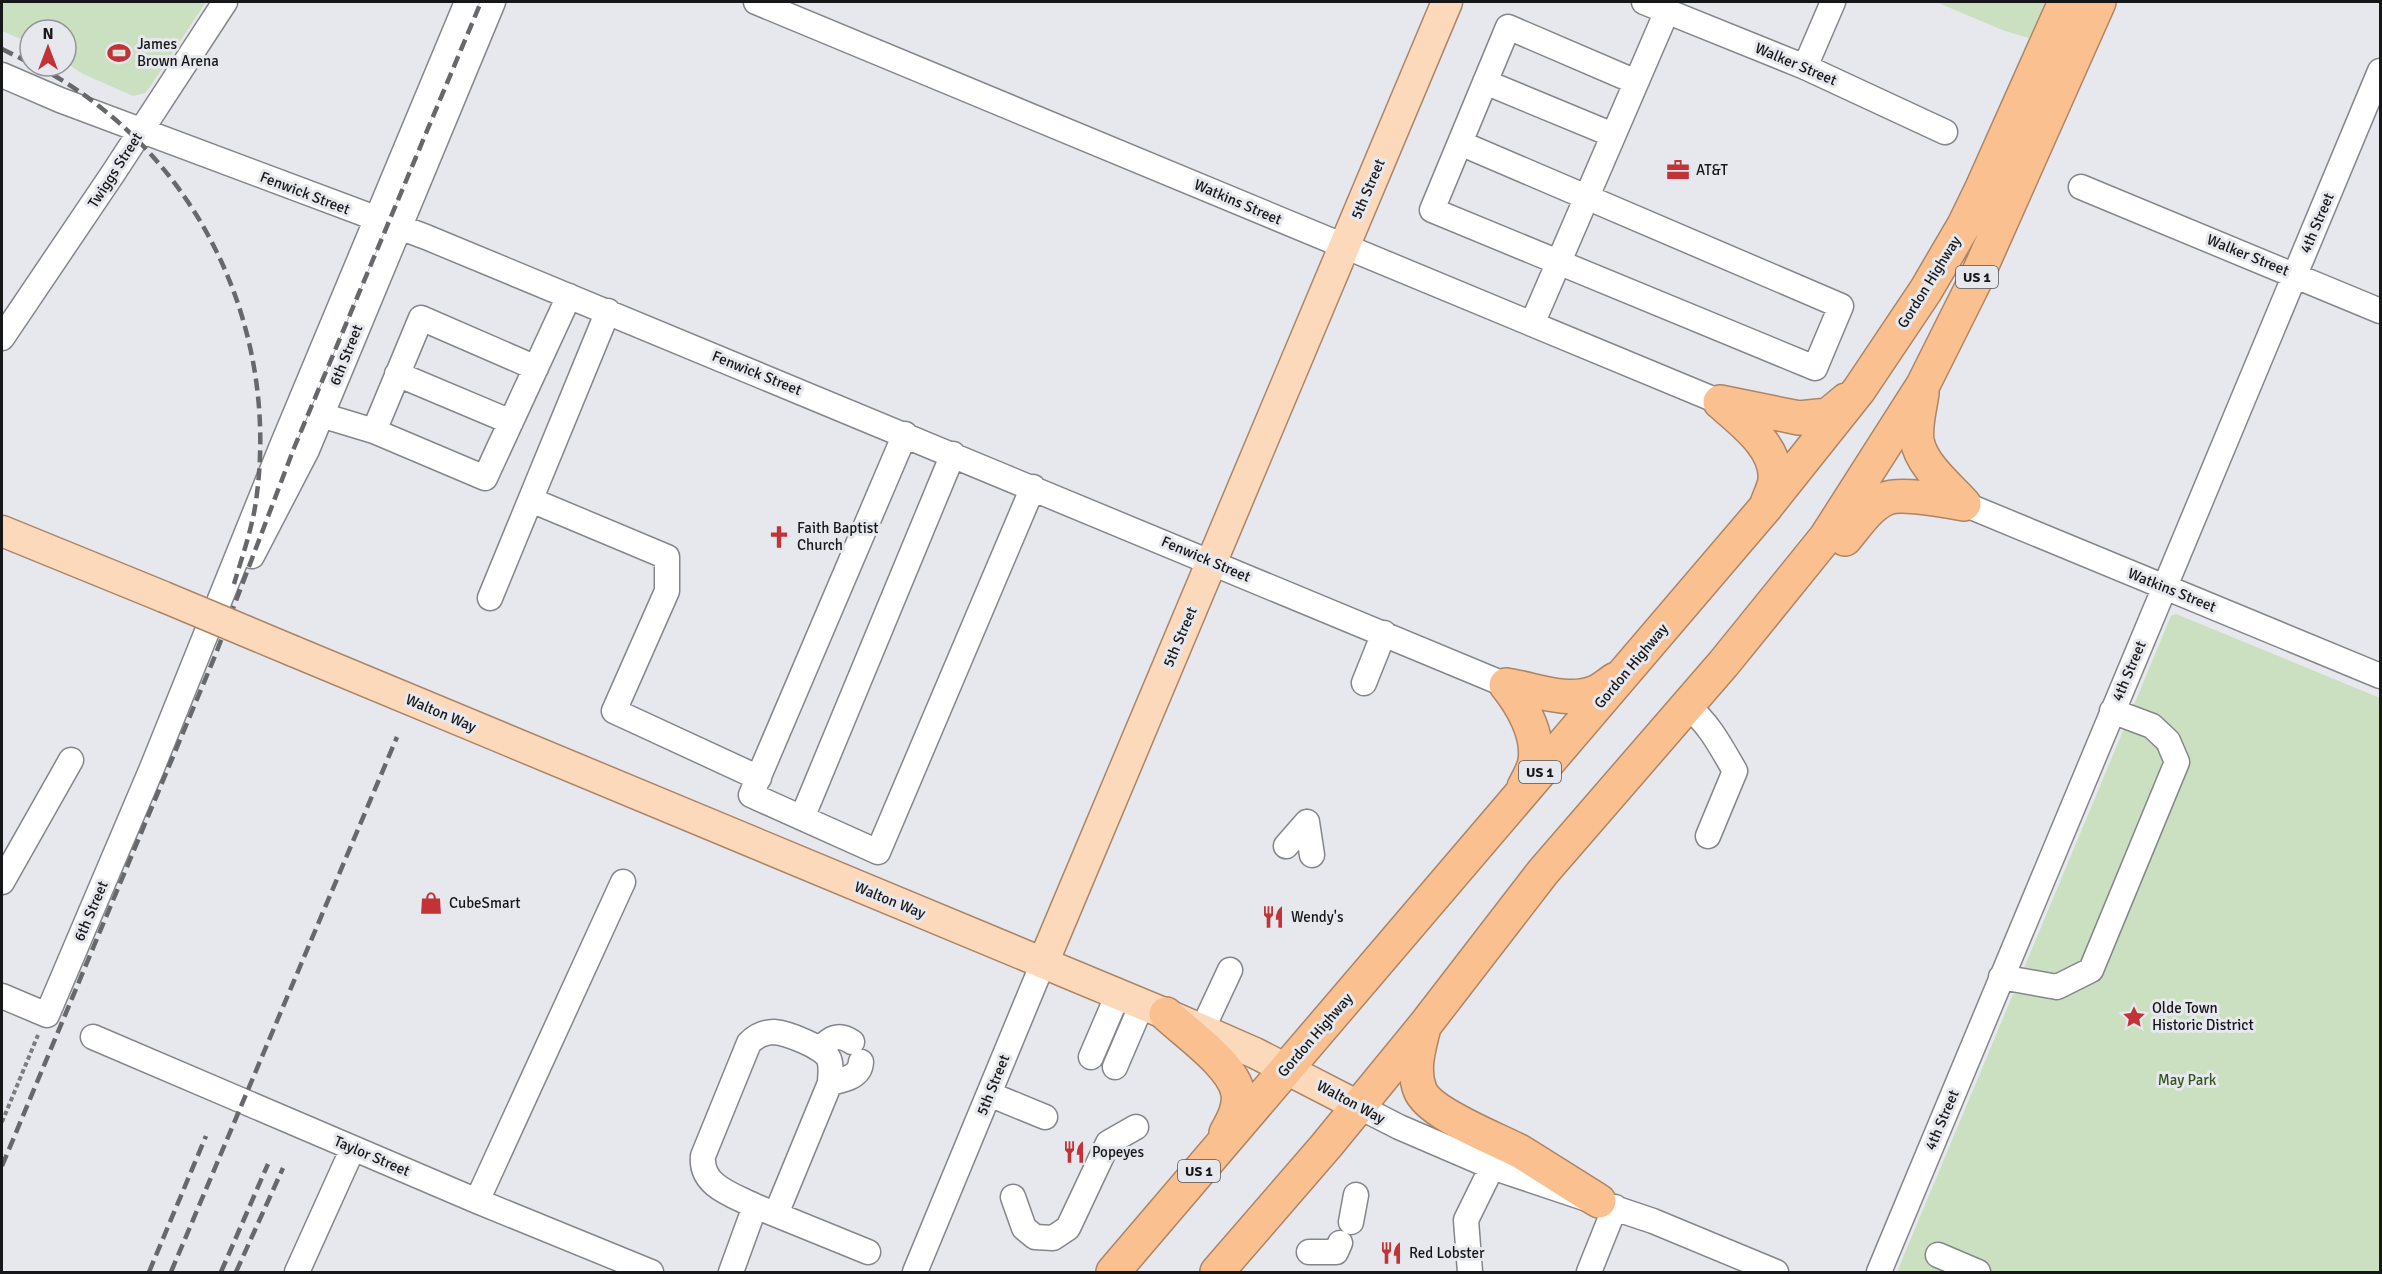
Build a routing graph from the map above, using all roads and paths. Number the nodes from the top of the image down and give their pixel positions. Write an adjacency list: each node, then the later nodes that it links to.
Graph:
1 (225, 2): 16 (street, Twiggs Street)
2 (467, 2): 22 (street, 6th Street)
3 (493, 2): 23 (street, 6th Street)
4 (756, 2): 24 (street, Watkins Street)
5 (1447, 2): 24 (main road, 5th Street)
6 (1644, 2): 10 (street, Walker Street)
7 (1833, 2): 11 (street)
8 (2065, 2): 35 (highway, Gordon Highway / US 1)
9 (2099, 2): 34 (highway, US 1)
10 (1667, 11): 11 (street, Walker Street); 15 (street)
11 (1805, 67): 17 (street, Walker Street)
12 (2380, 71): 26 (street, 4th Street)
13 (2, 75): 16 (street, Fenwick Street)
14 (1485, 82): 15 (street); 18 (street); 19 (street)
15 (1636, 82): 18 (street)
16 (141, 130): 22 (street, Fenwick Street); 31 (street, Twiggs Street)
17 (1946, 132)
18 (1613, 135): 21 (street)
19 (1460, 144): 21 (street); 25 (street)
20 (2081, 187): 26 (street, Walker Street)
21 (1586, 198): 25 (street); 25 (street)
22 (376, 220): 23 (street, Fenwick Street); 56 (street, 6th Street)
23 (399, 227): 27 (street, Fenwick Street); 37 (street, 6th Street)
24 (1344, 246): 30 (street, Watkins Street); 47 (main road, 5th Street)
25 (1559, 262): 30 (street)
26 (2295, 275): 28 (street, Walker Street); 48 (street, 4th Street)
27 (569, 296): 29 (street, Fenwick Street); 32 (street)
28 (2380, 311)
29 (608, 312): 40 (street, Fenwick Street); 43 (street)
30 (1532, 324): 36 (street, Watkins Street)
31 (2, 338)
32 (536, 368): 33 (street); 38 (street)
33 (397, 374): 38 (street); 39 (street)
34 (1923, 385): 44 (highway); 51 (highway, US 1)
35 (1859, 390): 36 (highway); 45 (highway, Gordon Highway / US 1)
36 (1720, 402): 45 (highway)
37 (321, 415): 39 (street); 56 (street, 6th Street)
38 (511, 422): 39 (street)
39 (374, 431)
40 (905, 434): 41 (street, Fenwick Street); 60 (street)
41 (953, 454): 42 (street, Fenwick Street); 62 (street)
42 (1033, 487): 47 (street, Fenwick Street); 62 (street)
43 (531, 500): 49 (street); 60 (street)
44 (1964, 504): 48 (street, Watkins Street); 51 (highway)
45 (1765, 508): 52 (highway, Gordon Highway / US 1)
46 (2, 531): 68 (main road, Walton Way, bridge)
47 (1212, 562): 50 (street, Fenwick Street); 68 (main road, 5th Street)
48 (2164, 586): 53 (street, Watkins Street); 58 (street, 4th Street)
49 (490, 598)
50 (1384, 633): 54 (street); 55 (street, Fenwick Street)
51 (1724, 663): 57 (highway, US 1)
52 (1626, 673): 55 (highway); 61 (highway, Gordon Highway / US 1)
53 (2380, 676)
54 (1364, 683)
55 (1506, 685): 61 (highway)
56 (179, 699): 73 (street, 6th Street)
57 (1687, 706): 63 (street); 74 (highway, US 1)
58 (2112, 711): 70 (street, 4th Street); 70 (street)
59 (72, 760): 66 (street)
60 (759, 778): 62 (street)
61 (1520, 796): 80 (highway, Gordon Highway / US 1)
62 (802, 818)
63 (1708, 836)
64 (1286, 846): 65 (street)
65 (1312, 855)
66 (2, 882)
67 (623, 882): 92 (street)
68 (1043, 963): 72 (main road, Walton Way); 82 (street, 5th Street)
69 (1230, 970): 75 (street)
70 (2001, 977): 109 (street, 4th Street)
71 (2, 996): 73 (street)
72 (1142, 1004): 75 (main road, Walton Way); 78 (street); 79 (street); 88 (highway)
73 (46, 1015): 85 (path)
74 (1425, 1025): 83 (highway, US 1); 93 (highway)
75 (1202, 1030): 80 (main road, Walton Way)
76 (93, 1036): 87 (street, Taylor Street)
77 (819, 1049): 81 (street); 81 (street); 94 (street)
78 (1091, 1057)
79 (1115, 1067)
80 (1286, 1068): 83 (main road, Walton Way); 88 (highway, Gordon Highway / US 1)
81 (830, 1083): 94 (street)
82 (989, 1094): 84 (street); 103 (street, 5th Street)
83 (1358, 1106): 89 (street, Walton Way); 105 (highway, US 1)
84 (1045, 1117)
85 (2, 1122)
86 (1136, 1127): 91 (street)
87 (353, 1148): 92 (street, Taylor Street); 95 (street)
88 (1214, 1154): 104 (highway, Gordon Highway / US 1)
89 (1492, 1167): 93 (street, Walton Way); 106 (street)
90 (1356, 1195): 97 (street)
91 (1013, 1197)
92 (477, 1201): 101 (street, Taylor Street)
93 (1607, 1204): 107 (street); 108 (street, Walton Way)
94 (766, 1210): 96 (street); 102 (street)
95 (308, 1247): 99 (street); 100 (street)
96 (868, 1252)
97 (1310, 1252)
98 (1938, 1255): 110 (street)
99 (297, 1272)
100 (306, 1272)
101 (651, 1272)
102 (731, 1272)
103 (915, 1272)
104 (1113, 1272)
105 (1217, 1272)
106 (1470, 1272)
107 (1589, 1272)
108 (1776, 1272)
109 (1879, 1272)
110 (1978, 1272)

